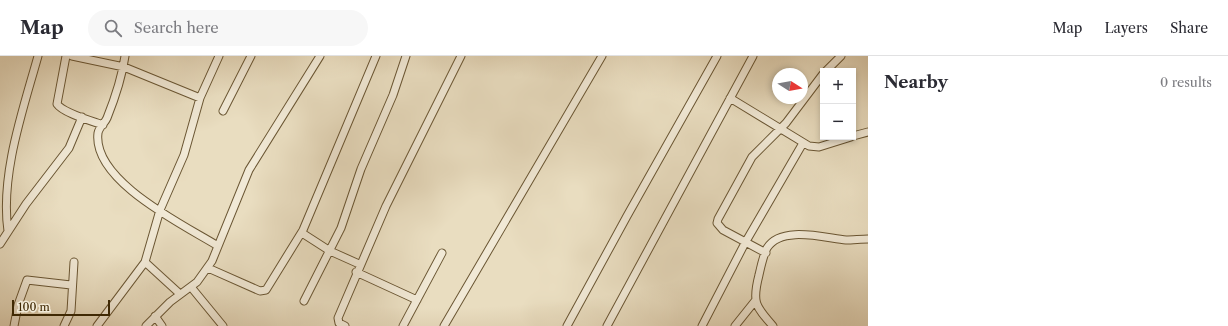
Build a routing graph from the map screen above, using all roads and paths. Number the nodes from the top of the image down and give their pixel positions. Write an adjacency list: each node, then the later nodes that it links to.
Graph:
1 (38, 56): 29 (street)
2 (66, 56): 21 (street)
3 (72, 56): 15 (street)
4 (125, 56): 15 (street)
5 (219, 56): 18 (street)
6 (252, 56): 20 (street)
7 (320, 56): 34 (street)
8 (376, 56): 30 (street)
9 (406, 56): 35 (street)
10 (461, 56): 40 (street)
11 (602, 56): 58 (street)
12 (717, 56): 59 (street)
13 (753, 56): 19 (street)
14 (841, 56): 16 (street)
15 (124, 67): 18 (street); 22 (street)
16 (829, 68)
17 (820, 78): 23 (street)
18 (200, 98): 28 (street)
19 (730, 98): 23 (street); 60 (street)
20 (223, 111)
21 (82, 117): 22 (street); 29 (street)
22 (103, 125): 28 (street)
23 (780, 128): 27 (street); 32 (street)
24 (868, 132): 25 (street)
25 (856, 136)
26 (842, 140): 27 (street)
27 (803, 143): 32 (street)
28 (160, 210): 34 (street); 39 (street)
29 (8, 231): 33 (street)
30 (302, 233): 35 (street); 41 (street)
31 (868, 239): 37 (street)
32 (745, 243): 37 (street); 61 (street)
33 (0, 244)
34 (218, 246): 41 (street)
35 (330, 251): 40 (street); 48 (street)
36 (442, 253): 46 (street)
37 (766, 253): 47 (street)
38 (74, 262): 43 (street)
39 (145, 262): 45 (street); 52 (street)
40 (359, 264): 42 (street)
41 (208, 268): 44 (street)
42 (356, 272): 46 (street); 56 (street)
43 (71, 285): 50 (street); 51 (street)
44 (191, 287): 45 (street); 55 (street)
45 (180, 294): 49 (street)
46 (417, 300): 57 (street)
47 (754, 301): 62 (street); 63 (street)
48 (304, 302)
49 (155, 316): 53 (street); 54 (street)
50 (14, 326)
51 (64, 326)
52 (97, 326)
53 (146, 326)
54 (162, 326)
55 (223, 326)
56 (345, 326)
57 (403, 326)
58 (444, 326)
59 (567, 326)
60 (607, 326)
61 (702, 326)
62 (735, 326)
63 (773, 326)

